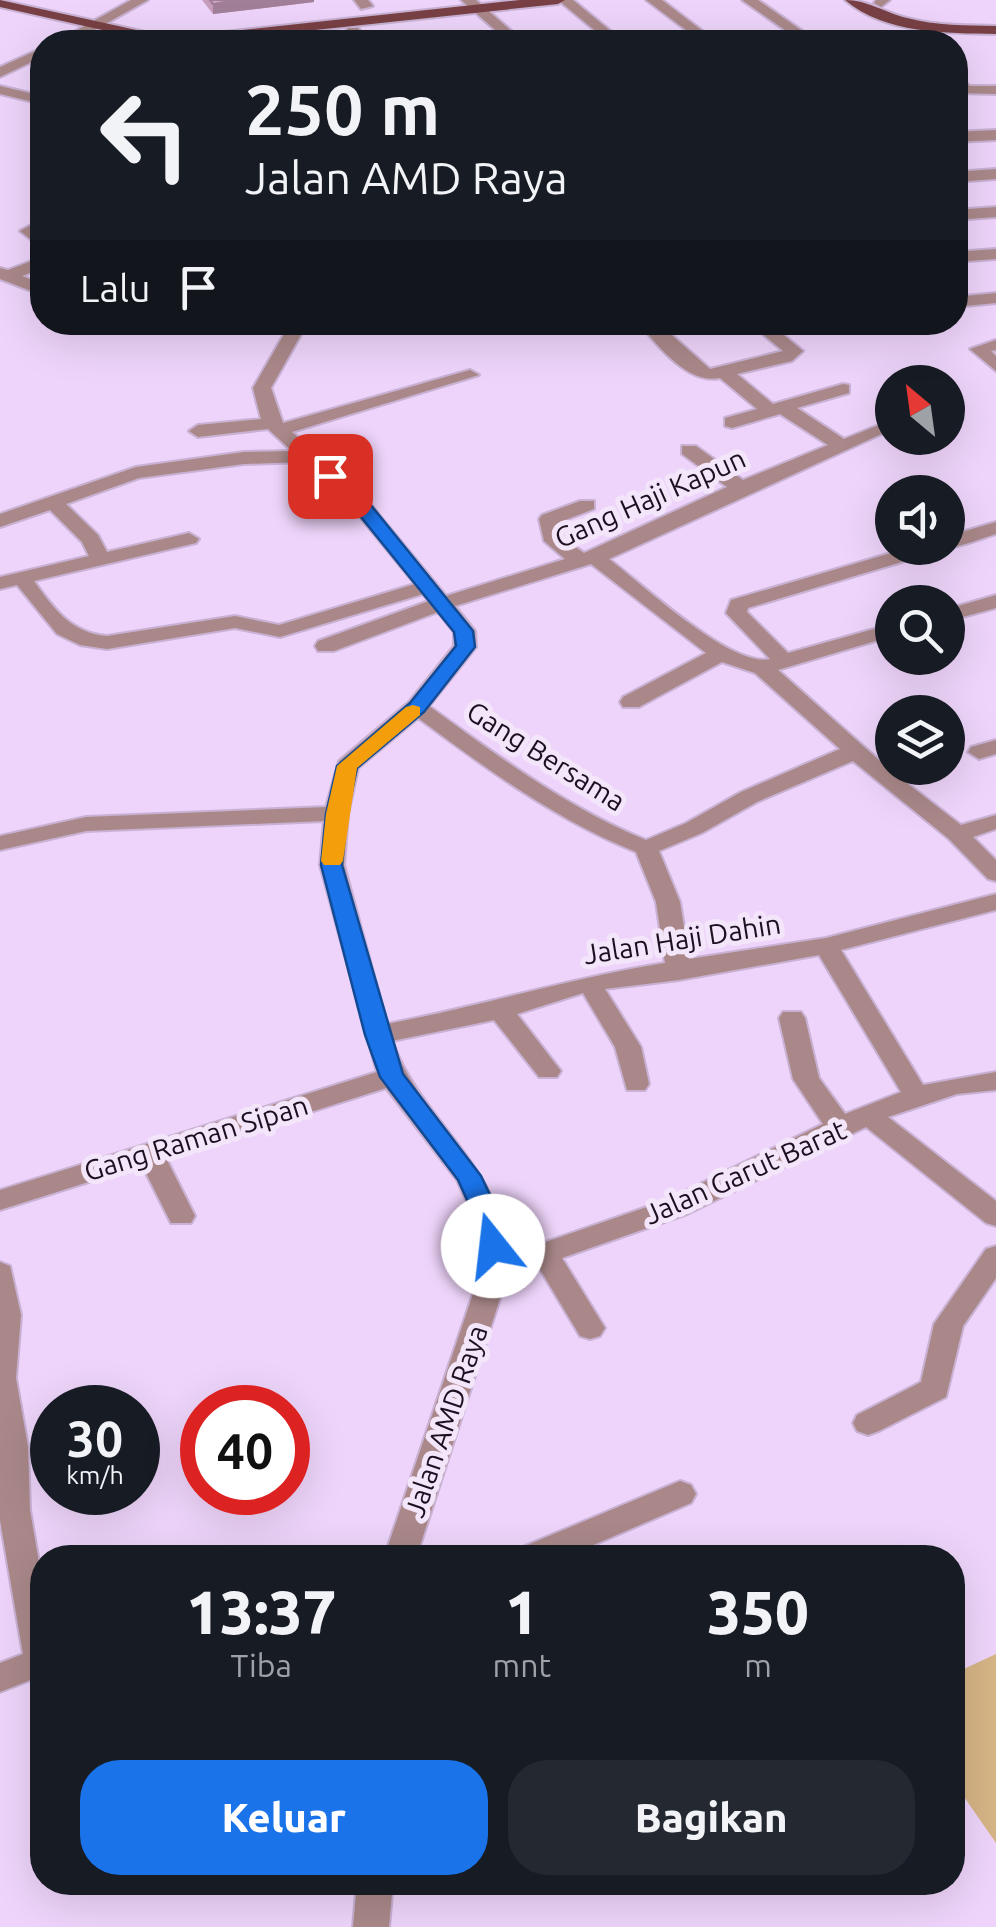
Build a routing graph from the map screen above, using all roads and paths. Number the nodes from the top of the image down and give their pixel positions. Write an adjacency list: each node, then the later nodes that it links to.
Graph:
1 (29, 0): 12 (main road)
2 (141, 0): 12 (street)
3 (430, 0): 10 (main road)
4 (562, 0): 11 (main road); 18 (street)
5 (653, 0): 19 (street)
6 (749, 0): 20 (street)
7 (852, 0): 21 (main road)
8 (880, 1): 13 (main road)
9 (0, 3): 12 (main road)
10 (364, 3): 12 (main road)
11 (473, 5): 16 (main road); 17 (street)
12 (102, 21): 14 (street); 15 (main road)
13 (996, 22)
14 (85, 30)
15 (130, 30)
16 (269, 30)
17 (503, 30)
18 (601, 30)
19 (694, 30)
20 (794, 30)
21 (996, 30)
22 (12, 50): 23 (street)
23 (30, 53)
24 (30, 59): 25 (street)
25 (0, 73)
26 (968, 87): 28 (street)
27 (0, 90): 29 (street)
28 (996, 90)
29 (30, 97)
30 (996, 135): 31 (street)
31 (968, 136)
32 (996, 174): 33 (street)
33 (968, 176)
34 (996, 212): 35 (street)
35 (968, 214)
36 (996, 254): 37 (street)
37 (968, 257)
38 (30, 266): 39 (street)
39 (4, 275): 40 (street)
40 (30, 285)
41 (996, 298): 42 (street)
42 (968, 301)
43 (293, 335): 53 (street)
44 (660, 335): 48 (street)
45 (773, 335): 48 (street)
46 (989, 346): 47 (street)
47 (996, 366)
48 (724, 372): 51 (street)
49 (470, 375): 53 (street)
50 (843, 389): 51 (street)
51 (775, 408): 52 (street); 56 (street)
52 (732, 422)
53 (276, 426): 54 (street); 58 (street, Jalan AMD Raya)
54 (198, 431)
55 (875, 433): 56 (street, Gang Haji Kapun)
56 (842, 446): 59 (street, Gang Haji Kapun)
57 (689, 450): 59 (street)
58 (306, 456): 60 (street); 70 (street, Jalan AMD Raya)
59 (741, 488): 67 (street, Gang Haji Kapun)
60 (54, 503): 62 (street); 66 (street)
61 (587, 505): 67 (street)
62 (0, 521)
63 (996, 528): 64 (street)
64 (965, 537)
65 (189, 540): 66 (street)
66 (100, 558): 69 (street)
67 (588, 559): 70 (street, Gang Haji Kapun); 75 (street)
68 (875, 564): 76 (street)
69 (10, 579): 70 (street)
70 (436, 595): 74 (street, Gang Haji Kapun); 78 (street, Jalan AMD Raya)
71 (996, 601): 72 (street)
72 (965, 610)
73 (875, 635): 76 (street)
74 (326, 646)
75 (720, 654): 76 (street); 77 (street)
76 (774, 665): 79 (street)
77 (631, 702)
78 (417, 708): 80 (street, Jalan AMD Raya); 84 (street, Gang Bersama)
79 (856, 752): 82 (street); 84 (street)
80 (336, 814): 83 (street); 92 (street, Jalan AMD Raya)
81 (996, 822): 82 (street)
82 (957, 834): 85 (street)
83 (0, 843)
84 (646, 848): 88 (street)
85 (996, 874)
86 (996, 902): 87 (street, Jalan Haji Dahin)
87 (826, 946): 88 (street, Jalan Haji Dahin); 97 (street)
88 (678, 972): 89 (street, Jalan Haji Dahin)
89 (589, 983): 90 (street, Jalan Haji Dahin); 96 (street)
90 (500, 1010): 92 (street, Jalan Haji Dahin); 93 (street)
91 (792, 1018): 99 (street)
92 (377, 1035): 94 (street, Jalan AMD Raya)
93 (548, 1071)
94 (392, 1077): 100 (street, Gang Raman Sipan); 106 (street, Jalan AMD Raya)
95 (996, 1081): 97 (street, Jalan Garut Barat)
96 (636, 1084)
97 (916, 1097): 98 (street, Jalan Garut Barat)
98 (870, 1116): 99 (street, Jalan Garut Barat); 103 (street)
99 (840, 1128): 104 (street, Jalan Garut Barat)
100 (150, 1154): 101 (street, Gang Raman Sipan); 102 (street)
101 (0, 1200)
102 (181, 1216)
103 (996, 1216)
104 (544, 1253): 106 (street, Jalan Garut Barat); 108 (street)
105 (996, 1256): 110 (street)
106 (495, 1270): 113 (street, Jalan AMD Raya)
107 (0, 1273): 109 (street)
108 (590, 1328)
109 (1, 1378): 112 (street)
110 (868, 1423)
111 (680, 1494): 114 (street)
112 (7, 1510): 115 (street)
113 (404, 1545)
114 (560, 1545)
115 (30, 1612)
116 (30, 1669): 117 (street)
117 (0, 1678)
118 (374, 1895): 119 (street)
119 (371, 1927)

